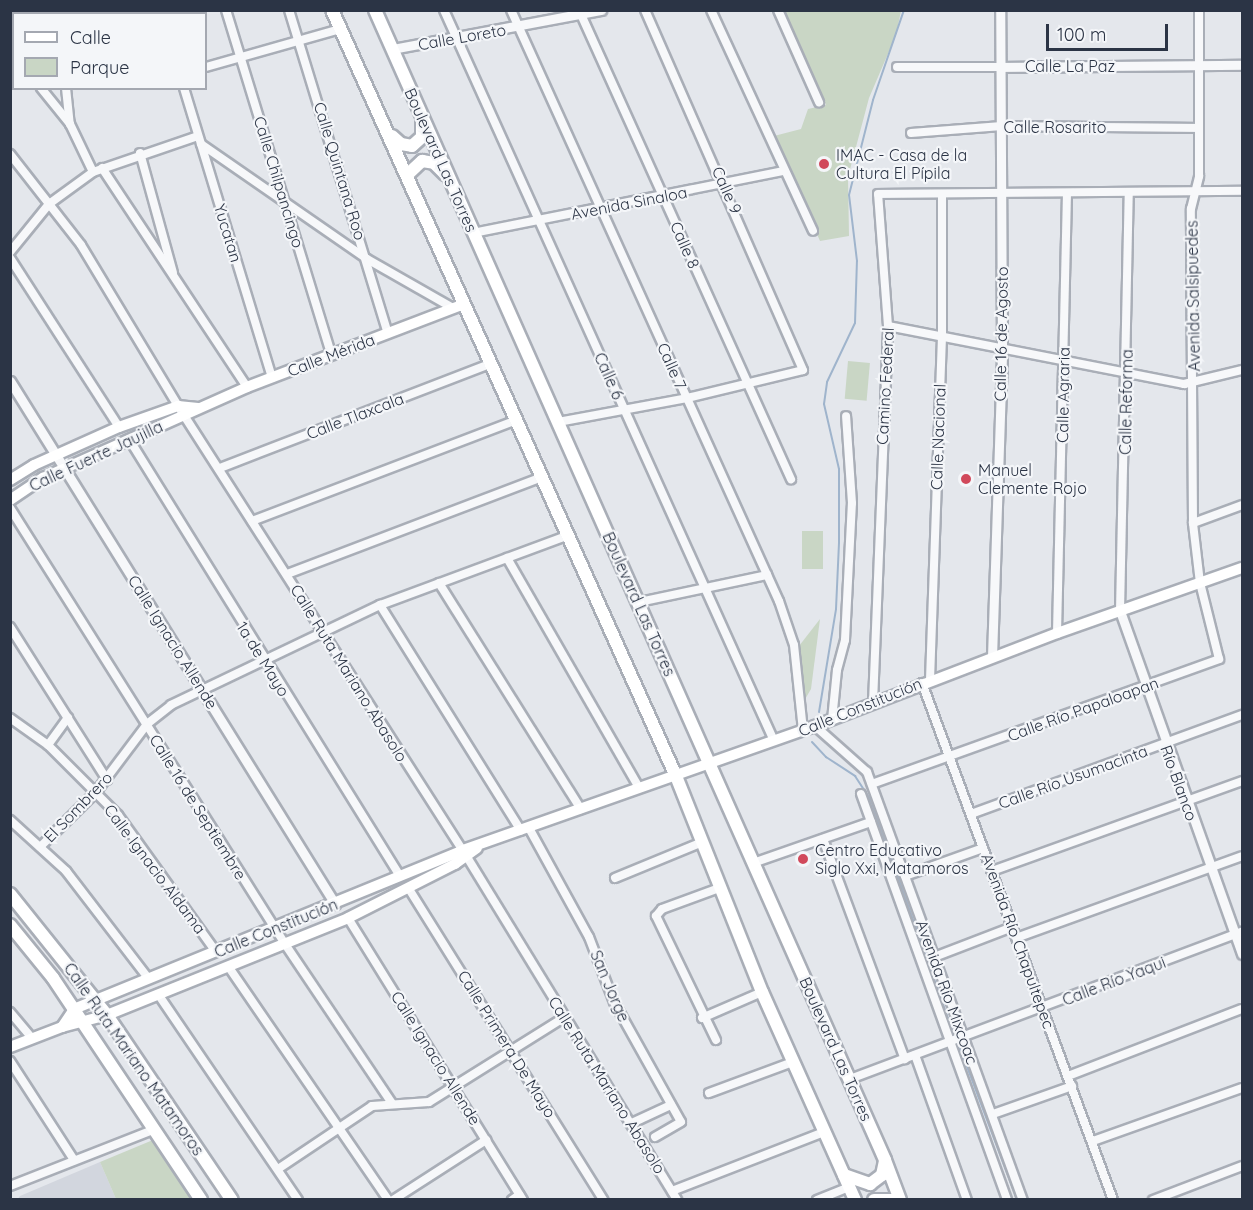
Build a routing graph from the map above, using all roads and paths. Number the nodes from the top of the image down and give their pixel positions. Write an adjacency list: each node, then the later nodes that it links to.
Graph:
1 (226, 10): 19 (street, Calle Chilpancingo)
2 (289, 10): 17 (street, Calle Quintana Roo)
3 (332, 10): 15 (main road)
4 (375, 10): 18 (main road, Boulevard Las Torres)
5 (444, 10): 16 (street, Calle 6)
6 (511, 10): 14 (street, Calle 7)
7 (601, 10): 13 (street, Calle Loreto)
8 (645, 10): 44 (street, Calle 9)
9 (711, 10): 40 (street)
10 (778, 10): 28 (street)
11 (1000, 10): 24 (street, Calle 16 de Agosto)
12 (1199, 10): 20 (street, Avenida Salsipuedes)
13 (580, 12): 14 (street, Calle Loreto); 51 (street, Calle 8)
14 (518, 27): 16 (street, Calle Loreto); 54 (street, Calle 7)
15 (340, 29): 17 (street); 32 (main road)
16 (456, 39): 18 (street, Calle Loreto); 55 (street, Calle 6)
17 (299, 41): 19 (street); 60 (street, Calle Quintana Roo)
18 (392, 49): 29 (main road, Boulevard Las Torres)
19 (241, 57): 22 (street); 52 (street, Calle Chilpancingo)
20 (1199, 65): 21 (street, Calle La Paz); 24 (street, Calle La Paz); 33 (street, Avenida Salsipuedes)
21 (1242, 65)
22 (207, 67)
23 (897, 67): 24 (street, Calle La Paz)
24 (1000, 67): 31 (street, Calle 16 de Agosto)
25 (43, 90): 30 (street)
26 (66, 90): 30 (street)
27 (185, 90): 35 (street, Yucatan)
28 (819, 102)
29 (421, 115): 32 (main road); 43 (main road, Boulevard Las Torres)
30 (70, 124): 41 (street)
31 (1002, 126): 33 (street, Calle Rosarito); 34 (street, Calle Rosarito); 46 (street, Calle 16 de Agosto)
32 (386, 128): 42 (main road)
33 (1199, 128): 48 (street, Avenida Salsipuedes)
34 (911, 133)
35 (198, 136): 36 (street, Yucatan); 37 (street)
36 (201, 144): 52 (street); 72 (street, Yucatan)
37 (140, 153): 39 (street); 61 (street)
38 (10, 154): 53 (street, Calle Ruta Mariano Abasolo)
39 (102, 168): 41 (street); 61 (street)
40 (784, 171): 44 (street, Avenida Sinaloa); 56 (street)
41 (93, 172): 53 (street)
42 (407, 175): 43 (main road); 62 (main road)
43 (451, 182): 57 (main road, Boulevard Las Torres)
44 (724, 184): 51 (street, Avenida Sinaloa); 75 (street, Calle 9)
45 (1242, 191): 48 (street, Camino Federal)
46 (1002, 192): 49 (street, Camino Federal); 50 (street, Camino Federal); 66 (street, Calle 16 de Agosto)
47 (1129, 192): 48 (street, Camino Federal); 49 (street, Camino Federal); 71 (street, Calle Reforma)
48 (1195, 192): 74 (street, Avenida Salsipuedes)
49 (1067, 193): 68 (street, Calle Agraria)
50 (942, 194): 63 (street, Camino Federal); 65 (street, Calle Nacional)
51 (663, 196): 54 (street, Avenida Sinaloa); 75 (street, Calle 8)
52 (285, 202): 60 (street); 67 (street, Calle Chilpancingo)
53 (50, 204): 58 (street); 79 (street, Calle Ruta Mariano Abasolo)
54 (600, 208): 55 (street, Avenida Sinaloa); 77 (street, Calle 7)
55 (538, 221): 57 (street, Avenida Sinaloa); 78 (street, Calle 6)
56 (813, 231)
57 (473, 233): 82 (main road, Boulevard Las Torres)
58 (10, 252)
59 (10, 258): 83 (street)
60 (367, 259): 62 (street); 64 (street, Calle Quintana Roo)
61 (174, 276): 76 (street)
62 (459, 306): 64 (main road, Calle Mérida); 69 (main road)
63 (888, 326): 65 (street); 115 (street, Camino Federal)
64 (388, 333): 67 (main road, Calle Mérida)
65 (942, 334): 66 (street); 112 (street, Calle Nacional)
66 (1002, 348): 68 (street); 110 (street, Calle 16 de Agosto)
67 (331, 354): 72 (main road, Calle Mérida)
68 (1064, 361): 71 (street); 109 (street, Calle Agraria)
69 (490, 364): 81 (main road); 87 (street, Calle Tlaxcala)
70 (1242, 370): 74 (street)
71 (1127, 374): 74 (street); 106 (street, Calle Reforma)
72 (272, 378): 76 (main road, Calle Mérida)
73 (10, 381): 85 (street, Calle Ignacio Allende)
74 (1195, 384): 95 (street, Avenida Salsipuedes)
75 (747, 386): 77 (street); 89 (street, Calle 8)
76 (247, 387): 79 (main road, Calle Mérida)
77 (687, 398): 78 (street); 100 (street, Calle 7)
78 (624, 409): 82 (street); 103 (street, Calle 6)
79 (181, 411): 83 (main road, Calle Fuerte Jaujilla); 84 (main road, Calle Fuerte Jaujilla); 87 (street, Calle Ruta Mariano Abasolo)
80 (846, 416): 119 (street)
81 (514, 421): 88 (main road); 94 (street)
82 (558, 422): 104 (main road, Boulevard Las Torres)
83 (119, 427): 85 (main road, Calle Fuerte Jaujilla)
84 (129, 439): 86 (main road, Calle Fuerte Jaujilla); 111 (street, 1a de Mayo)
85 (57, 454): 86 (street, Calle Ignacio Allende); 90 (main road, Calle Fuerte Jaujilla)
86 (65, 468): 91 (main road, Calle Fuerte Jaujilla); 114 (street, Calle Ignacio Allende)
87 (219, 468): 94 (street, Calle Ruta Mariano Abasolo)
88 (540, 478): 96 (main road); 99 (street)
89 (791, 479)
90 (10, 480)
91 (10, 500)
92 (1242, 505): 95 (street)
93 (10, 508): 120 (street, Calle 16 de Septiembre)
94 (252, 521): 99 (street, Calle Ruta Mariano Abasolo)
95 (1193, 523): 102 (street, Avenida Salsipuedes)
96 (567, 536): 97 (street, El Sombrero); 128 (main road)
97 (507, 558): 101 (street, El Sombrero); 132 (street)
98 (1242, 568): 102 (main road, Calle Constitución)
99 (287, 574): 108 (street, Calle Ruta Mariano Abasolo)
100 (767, 574): 103 (street); 122 (street, Calle 7)
101 (440, 583): 105 (street, El Sombrero); 136 (street)
102 (1200, 583): 106 (main road, Calle Constitución); 113 (street, Calle Río Papaloapan)
103 (705, 588): 104 (street); 123 (street, Calle 6)
104 (639, 602): 127 (main road, Boulevard Las Torres)
105 (380, 605): 108 (street, El Sombrero); 140 (street, San Jorge)
106 (1120, 611): 109 (main road, Calle Constitución); 113 (street, Río Blanco)
107 (10, 627): 117 (street)
108 (323, 632): 111 (street, El Sombrero); 145 (street, Calle Ruta Mariano Abasolo)
109 (1057, 633): 110 (main road, Calle Constitución)
110 (992, 657): 112 (main road, Calle Constitución)
111 (265, 662): 114 (street, El Sombrero); 150 (street, 1a de Mayo)
112 (926, 681): 115 (main road, Calle Constitución); 126 (street, Avenida Río Chapultepec)
113 (1144, 686): 124 (street, Río Blanco); 126 (street, Calle Río Papaloapan)
114 (203, 690): 120 (street, El Sombrero); 156 (street, Calle Ignacio Allende)
115 (873, 703): 119 (main road, Calle Constitución)
116 (1242, 715): 124 (street, Calle Río Usumacinta)
117 (68, 717): 125 (street); 129 (street)
118 (10, 718): 125 (street, Calle Ignacio Aldama)
119 (832, 720): 121 (main road, Calle Constitución)
120 (147, 724): 129 (street, El Sombrero); 160 (street, Calle 16 de Septiembre)
121 (815, 726): 122 (main road, Calle Constitución); 131 (street, Avenida Río Mixcoac)
122 (803, 730): 123 (main road, Calle Constitución)
123 (774, 741): 127 (main road, Calle Constitución)
124 (1165, 743): 135 (street, Río Blanco); 137 (street, Calle Río Usumacinta)
125 (48, 744): 133 (street, Calle Ignacio Aldama)
126 (951, 758): 131 (street, Calle Río Papaloapan); 137 (street, Avenida Río Chapultepec)
127 (709, 765): 128 (main road, Calle Constitución); 147 (main road, Boulevard Las Torres)
128 (676, 776): 132 (main road, Calle Constitución); 142 (main road)
129 (107, 780): 133 (street, El Sombrero)
130 (1242, 781): 135 (street)
131 (872, 784): 151 (street, Avenida Río Mixcoac)
132 (639, 788): 136 (main road, Calle Constitución)
133 (96, 792): 143 (street, El Sombrero); 164 (street, Calle Ignacio Aldama)
134 (861, 794): 139 (street, Avenida Río Mixcoac)
135 (1187, 803): 148 (street, Río Blanco); 149 (street)
136 (581, 809): 140 (main road, Calle Constitución)
137 (971, 814): 144 (street, Avenida Río Chapultepec)
138 (10, 820): 143 (street)
139 (871, 822): 141 (street); 184 (street, Avenida Río Mixcoac)
140 (525, 830): 145 (main road, Calle Constitución); 198 (street, San Jorge)
141 (823, 839): 147 (street); 188 (street)
142 (700, 843): 152 (street); 153 (main road)
143 (40, 847): 168 (street)
144 (983, 848): 149 (street, Avenida Río Chapultepec); 151 (street)
145 (465, 854): 150 (main road, Calle Constitución); 154 (main road, Calle Constitución); 177 (street, Calle Ruta Mariano Abasolo)
146 (1242, 856): 148 (street)
147 (753, 863): 192 (main road, Boulevard Las Torres)
148 (1211, 867): 161 (street, Río Blanco); 162 (street)
149 (992, 871): 159 (street, Avenida Río Chapultepec)
150 (400, 876): 156 (main road, Calle Constitución)
151 (905, 876): 166 (street, Avenida Río Mixcoac)
152 (615, 878)
153 (719, 888): 169 (main road); 178 (street)
154 (409, 889): 157 (main road, Calle Constitución); 186 (street, Calle Primera De Mayo)
155 (10, 894): 171 (main road, Calle Ruta Mariano Matamoros)
156 (335, 904): 160 (main road, Calle Constitución)
157 (348, 918): 163 (main road, Calle Constitución); 194 (street, Calle Ignacio Allende)
158 (10, 926): 174 (main road, Calle Ruta Mariano Matamoros)
159 (1012, 927): 162 (street, Avenida Río Chapultepec); 166 (street)
160 (274, 928): 163 (street, Calle 16 de Septiembre); 164 (main road, Calle Constitución)
161 (1239, 933): 165 (street, Río Blanco); 172 (street, Calle Río Yaqui)
162 (1016, 938): 172 (street, Avenida Río Chapultepec)
163 (285, 944): 167 (main road, Calle Constitución); 197 (street, Calle 16 de Septiembre)
164 (216, 952): 168 (main road, Calle Constitución)
165 (1242, 954)
166 (934, 957): 181 (street, Avenida Río Mixcoac)
167 (228, 966): 170 (main road, Calle Constitución); 201 (street)
168 (149, 979): 171 (main road, Calle Constitución)
169 (762, 993): 178 (street); 190 (main road)
170 (158, 994): 176 (main road, Calle Constitución); 210 (street)
171 (96, 1000): 174 (main road, Calle Constitución); 176 (main road, Calle Ruta Mariano Matamoros)
172 (1042, 1008): 181 (street, Calle Río Yaqui); 191 (street, Avenida Río Chapultepec)
173 (1242, 1009): 191 (street)
174 (74, 1010): 179 (main road, Calle Ruta Mariano Matamoros); 180 (main road)
175 (10, 1012): 182 (street)
176 (107, 1015): 179 (main road, Calle Constitución); 217 (main road, Calle Ruta Mariano Matamoros)
177 (565, 1017): 186 (street); 200 (street, Calle Ruta Mariano Abasolo)
178 (702, 1018): 183 (street)
179 (83, 1023): 180 (main road, Calle Constitución); 202 (main road, Calle Ruta Mariano Matamoros)
180 (62, 1027): 182 (main road, Calle Constitución)
181 (964, 1037): 184 (street, Calle Río Yaqui); 199 (street, Avenida Río Mixcoac)
182 (32, 1038): 185 (main road, Calle Constitución)
183 (716, 1040)
184 (948, 1043): 187 (street, Calle Río Yaqui); 230 (street, Avenida Río Mixcoac)
185 (10, 1047)
186 (512, 1051): 194 (street); 222 (street, Calle Primera De Mayo)
187 (915, 1055): 188 (street, Calle Río Yaqui); 229 (street)
188 (905, 1059): 192 (street, Calle Río Yaqui)
189 (10, 1061): 207 (street)
190 (793, 1062): 196 (street); 203 (main road)
191 (1068, 1076): 193 (street, Avenida Río Chapultepec)
192 (850, 1079): 208 (main road, Boulevard Las Torres)
193 (1072, 1086): 199 (street); 206 (street, Avenida Río Chapultepec)
194 (456, 1087): 197 (street); 205 (street, Calle Ignacio Allende)
195 (1242, 1088): 206 (street)
196 (709, 1093)
197 (392, 1103): 201 (street)
198 (671, 1105): 200 (street); 204 (street)
199 (993, 1114): 231 (street, Avenida Río Mixcoac)
200 (632, 1123): 214 (street, Calle Ruta Mariano Abasolo)
201 (338, 1129): 210 (street); 219 (street)
202 (153, 1130): 207 (street); 216 (main road, Calle Ruta Mariano Matamoros)
203 (824, 1132): 211 (main road); 214 (street)
204 (655, 1137)
205 (486, 1140): 215 (street, Calle Ignacio Allende); 220 (street)
206 (1093, 1141): 232 (street, Avenida Río Chapultepec)
207 (74, 1160): 212 (street)
208 (885, 1160): 211 (main road); 228 (main road, Boulevard Las Torres)
209 (1242, 1166): 233 (street)
210 (278, 1169): 218 (street)
211 (844, 1175): 213 (main road)
212 (10, 1186)
213 (849, 1187): 224 (street); 225 (main road)
214 (672, 1191): 223 (street, Calle Ruta Mariano Abasolo)
215 (521, 1197): 221 (street)
216 (201, 1200)
217 (232, 1200)
218 (298, 1200)
219 (388, 1200)
220 (393, 1200)
221 (512, 1200)
222 (603, 1200)
223 (677, 1200)
224 (817, 1200)
225 (855, 1200)
226 (874, 1200): 227 (main road)
227 (893, 1200)
228 (900, 1200)
229 (967, 1200)
230 (1007, 1200)
231 (1023, 1200)
232 (1113, 1200)
233 (1153, 1200)

